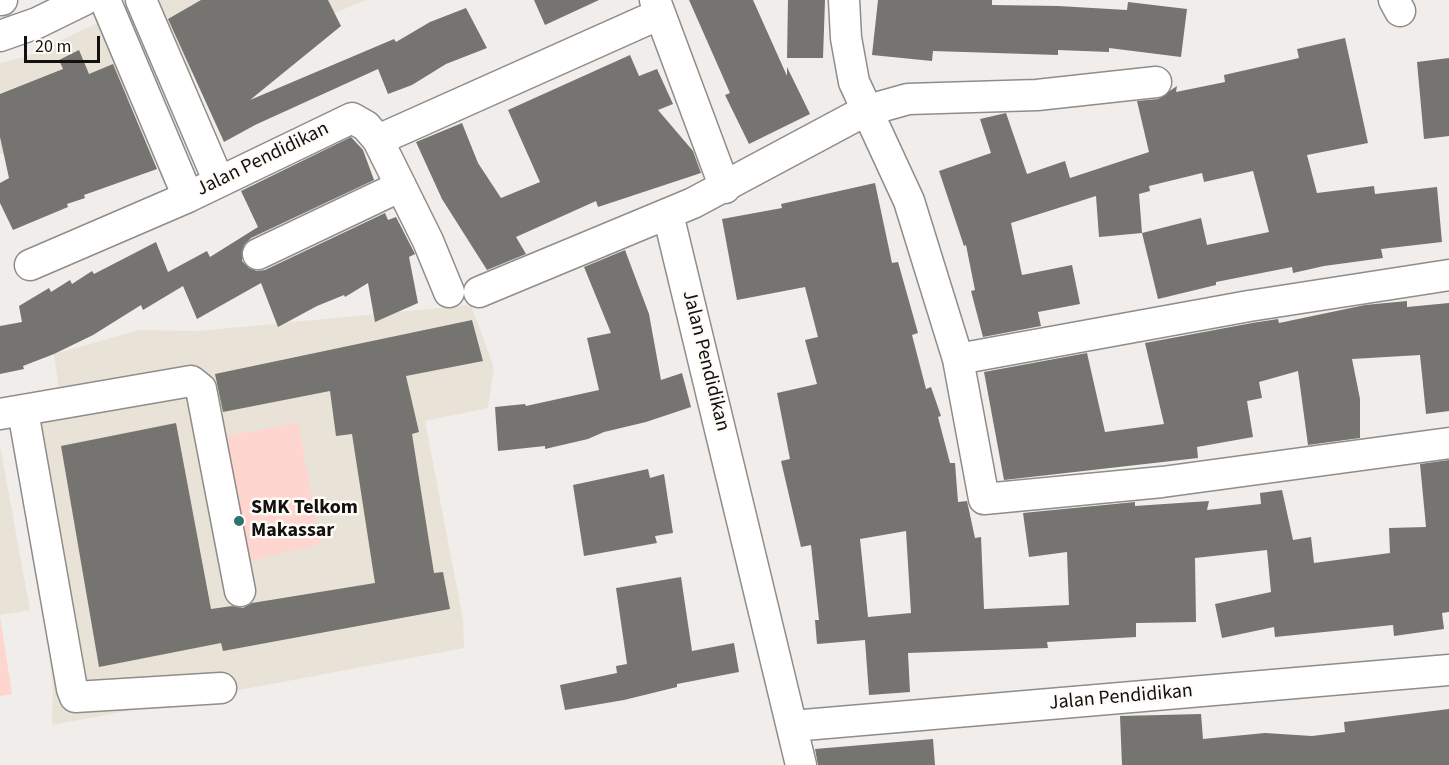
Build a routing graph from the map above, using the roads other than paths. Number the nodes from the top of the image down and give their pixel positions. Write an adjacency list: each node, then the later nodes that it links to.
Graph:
1 (84, 0): 6 (street)
2 (105, 0): 13 (street, Jalan Pendidikan)
3 (141, 0): 10 (street)
4 (844, 0): 8 (street)
5 (658, 7): 9 (street); 12 (street)
6 (0, 36)
7 (1156, 82): 8 (street)
8 (865, 111): 12 (street); 20 (street)
9 (378, 140): 10 (street, Jalan Pendidikan); 11 (street)
10 (219, 182): 13 (street, Jalan Pendidikan)
11 (401, 186): 15 (street); 18 (street)
12 (725, 188): 14 (street)
13 (188, 197): 16 (street)
14 (668, 214): 19 (street); 26 (street, Jalan Pendidikan)
15 (258, 254)
16 (30, 265)
17 (1449, 275): 20 (street)
18 (449, 292)
19 (479, 292)
20 (958, 359): 22 (street)
21 (12, 413): 23 (street); 25 (street)
22 (1449, 443)
23 (240, 591)
24 (1449, 670): 26 (street, Jalan Pendidikan)
25 (221, 688)
26 (792, 726): 27 (street, Jalan Pendidikan)
27 (801, 765)

